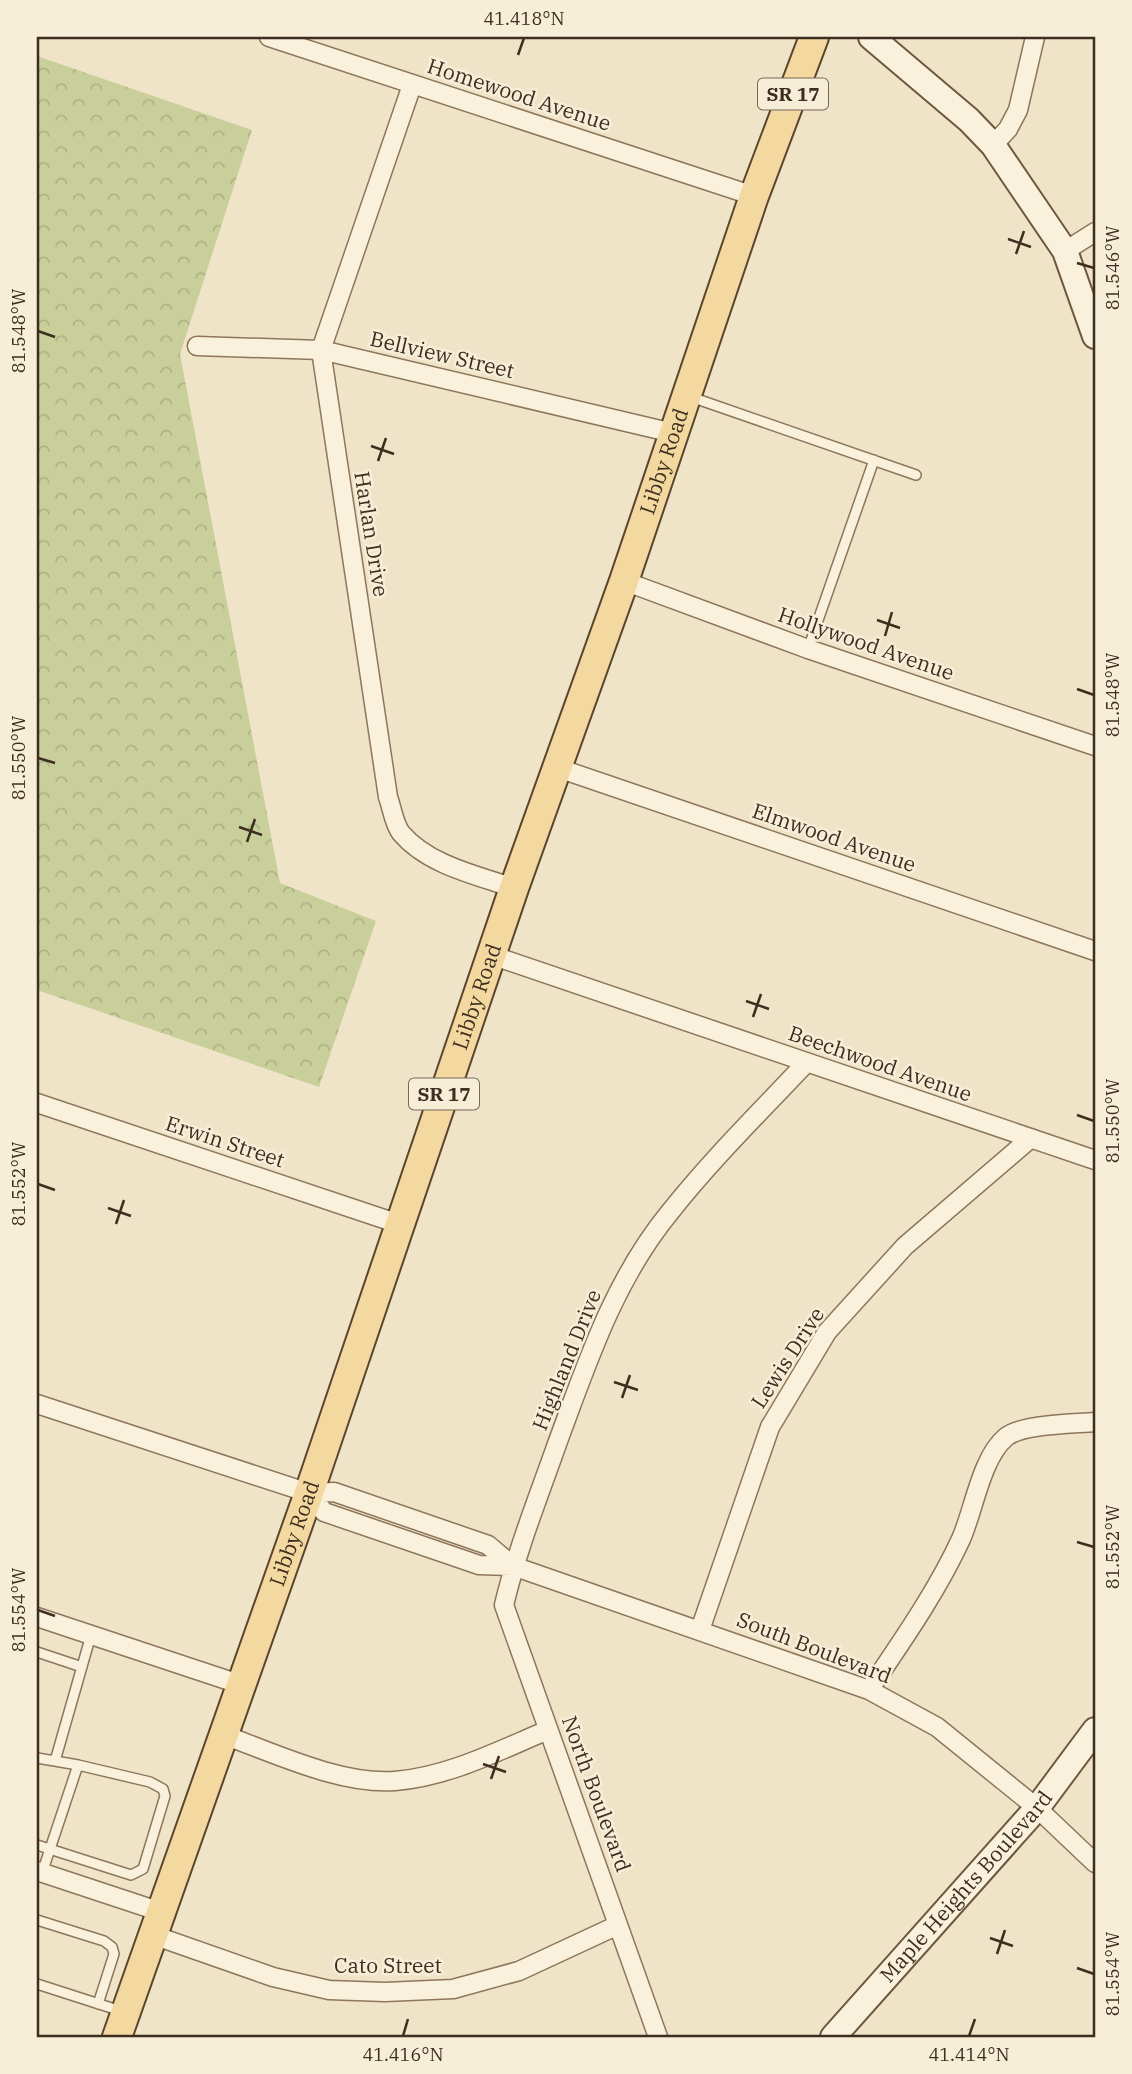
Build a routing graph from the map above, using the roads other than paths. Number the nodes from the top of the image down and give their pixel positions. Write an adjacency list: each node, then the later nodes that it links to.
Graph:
1 (269, 37): 5 (street, Homewood Avenue)
2 (814, 37): 7 (main road, Libby Road / SR 17)
3 (871, 37): 6 (street)
4 (1035, 37): 6 (street)
5 (412, 85): 7 (street, Homewood Avenue); 12 (street, Harlan Drive)
6 (993, 145): 9 (street)
7 (754, 196): 13 (main road, Libby Road / SR 17)
8 (1095, 232): 9 (street)
9 (1065, 251): 10 (street)
10 (1095, 336)
11 (197, 346): 12 (street, Bellview Street)
12 (321, 350): 14 (street, Bellview Street); 21 (street, Harlan Drive)
13 (686, 396): 14 (main road, Libby Road / SR 17); 15 (lane)
14 (673, 433): 17 (main road, Libby Road / SR 17)
15 (874, 460): 16 (lane); 18 (lane)
16 (916, 475)
17 (624, 582): 18 (street, Hollywood Avenue); 20 (main road, Libby Road / SR 17)
18 (808, 649): 19 (street, Hollywood Avenue)
19 (1095, 746)
20 (558, 768): 21 (main road, Libby Road / SR 17); 22 (street, Elmwood Avenue)
21 (514, 888): 23 (main road, Libby Road / SR 17)
22 (1095, 951)
23 (491, 955): 24 (street, Beechwood Avenue); 28 (main road, Libby Road / SR 17)
24 (806, 1063): 26 (street, Beechwood Avenue); 32 (street, Highland Drive)
25 (37, 1103): 28 (street, Erwin Street)
26 (1031, 1138): 27 (street, Beechwood Avenue); 34 (street, Lewis Drive)
27 (1095, 1160)
28 (399, 1224): 31 (main road, Libby Road / SR 17)
29 (37, 1404): 31 (street)
30 (1095, 1422): 39 (street)
31 (309, 1493): 32 (street, South Boulevard); 38 (main road, Libby Road / SR 17)
32 (513, 1566): 34 (street, South Boulevard); 40 (street, North Boulevard)
33 (37, 1618): 35 (street)
34 (700, 1630): 39 (street, South Boulevard)
35 (91, 1635): 37 (lane); 38 (street)
36 (37, 1652): 37 (lane)
37 (82, 1667): 44 (lane)
38 (242, 1685): 42 (main road, Libby Road / SR 17)
39 (869, 1690): 46 (street, South Boulevard)
40 (548, 1730): 42 (street); 53 (street, North Boulevard)
41 (1095, 1730): 46 (street, Maple Heights Boulevard)
42 (223, 1735): 52 (main road, Libby Road / SR 17)
43 (37, 1758): 44 (lane)
44 (55, 1761): 45 (lane)
45 (78, 1765): 48 (lane); 48 (lane)
46 (1037, 1808): 49 (street, South Boulevard); 58 (street, Maple Heights Boulevard)
47 (37, 1845): 48 (lane)
48 (50, 1849): 50 (lane)
49 (1095, 1863)
50 (39, 1872): 52 (street, Cato Street)
51 (37, 1920): 55 (lane)
52 (157, 1924): 53 (street, Cato Street); 56 (main road, Libby Road / SR 17)
53 (618, 1925): 57 (street, North Boulevard)
54 (37, 1984): 55 (lane)
55 (98, 2004): 56 (lane)
56 (121, 2025)
57 (658, 2037)
58 (832, 2037)

